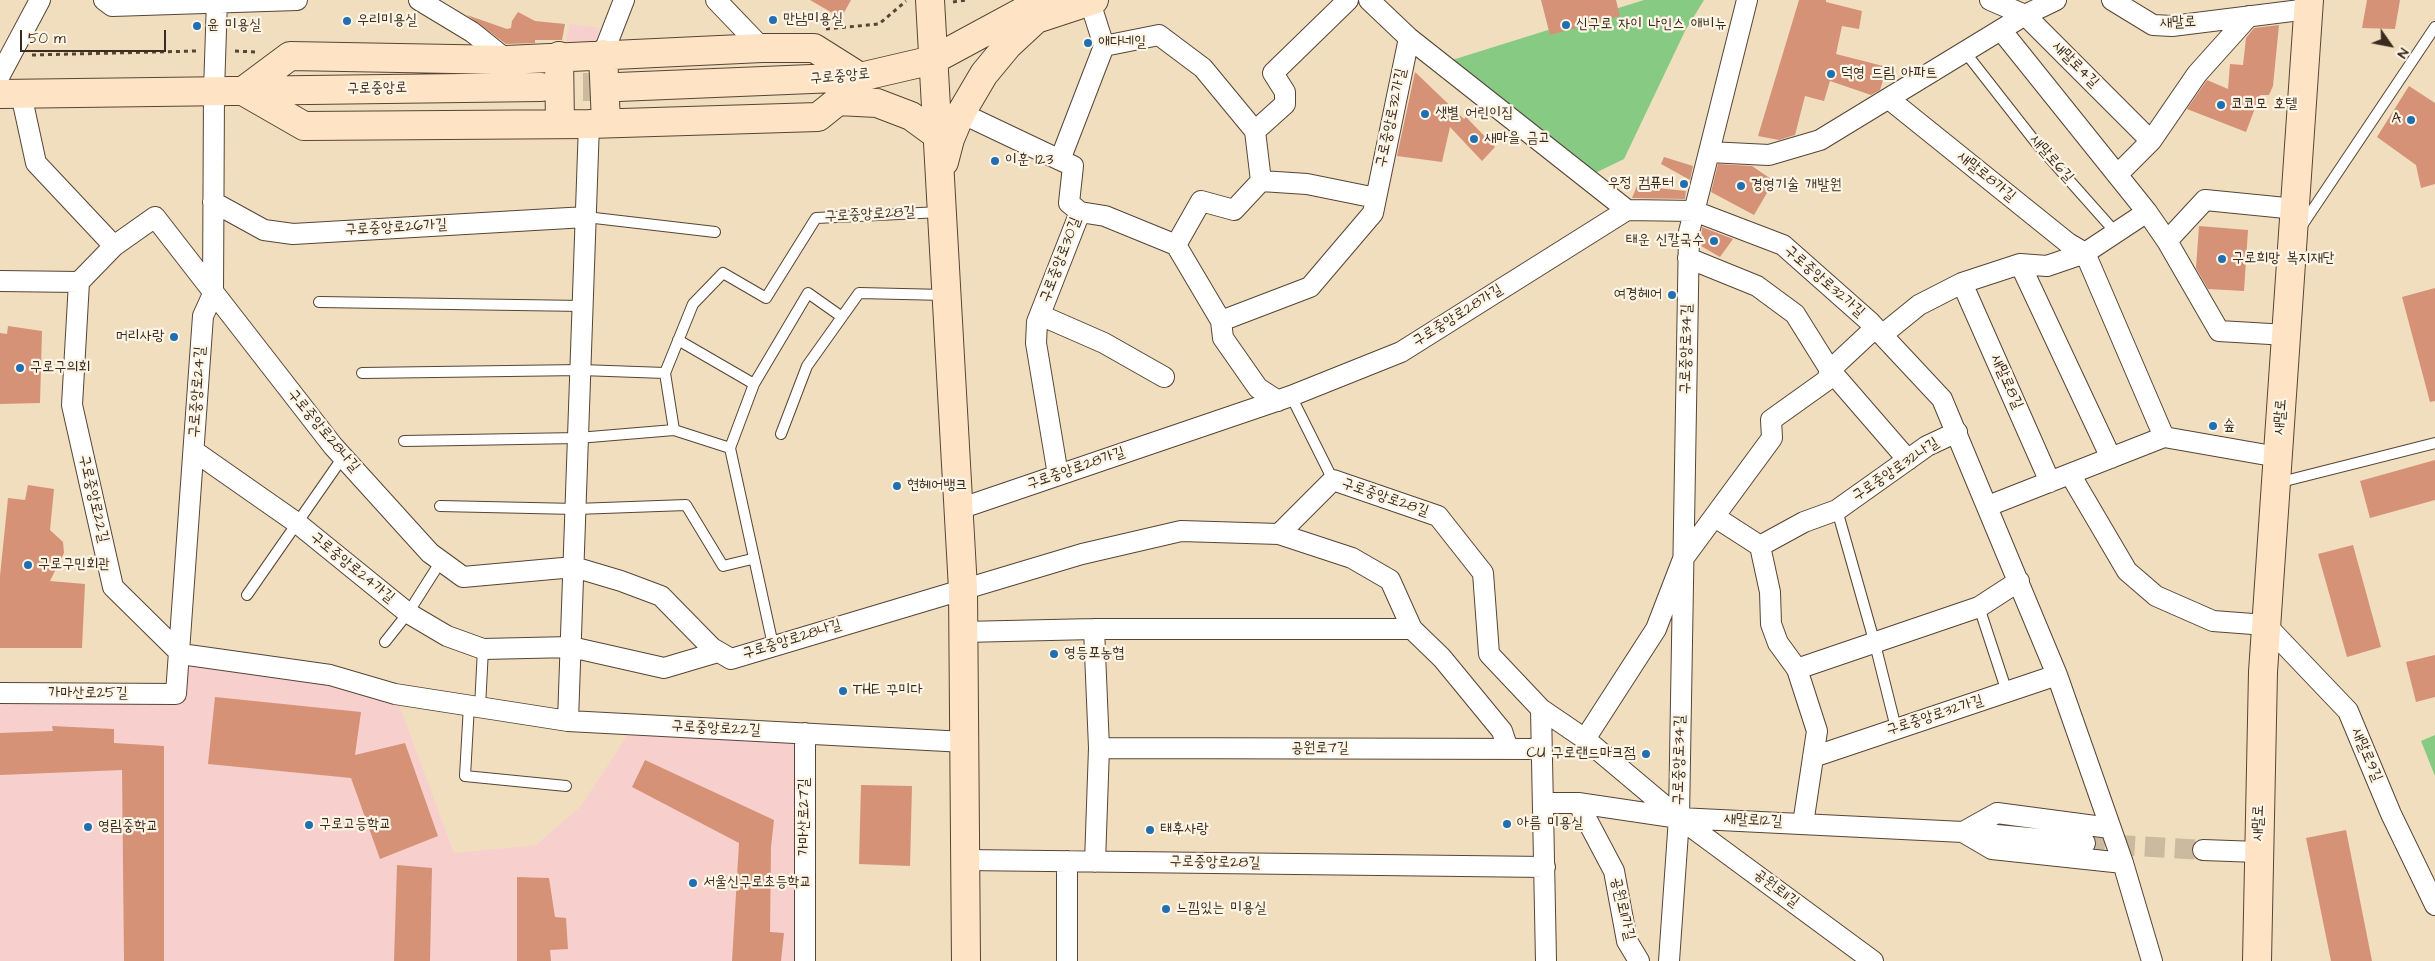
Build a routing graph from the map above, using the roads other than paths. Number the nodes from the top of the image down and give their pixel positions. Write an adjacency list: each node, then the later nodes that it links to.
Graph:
1 (40, 0): 32 (street)
2 (104, 0): 15 (street)
3 (297, 0): 15 (street)
4 (419, 0): 30 (street)
5 (624, 0): 28 (street)
6 (716, 0): 26 (street)
7 (930, 0): 31 (street)
8 (1012, 0): 23 (street)
9 (1348, 0): 44 (street)
10 (1369, 0): 24 (street)
11 (1747, 0): 47 (street, 구로중앙로34길)
12 (1990, 0): 19 (street, 새말로4길)
13 (2056, 0): 19 (street)
14 (2112, 0): 20 (street, 새말로)
15 (217, 1): 36 (street)
16 (1092, 1): 18 (street); 25 (street)
17 (2308, 4): 20 (street, 새말로); 54 (street, 새말로)
18 (1040, 10): 23 (street); 41 (street)
19 (2026, 15): 22 (street); 46 (street, 새말로4길)
20 (2250, 16): 46 (street)
21 (2435, 27): 63 (lane)
22 (2001, 30): 27 (street); 50 (street)
23 (981, 35): 31 (street, 구로중앙로)
24 (1409, 38): 52 (street, 구로중앙로32가길); 55 (street)
25 (1104, 46): 44 (street); 48 (street)
26 (762, 48): 28 (street); 33 (street)
27 (1965, 52): 39 (street); 62 (lane, 새말로6길)
28 (603, 54): 29 (street); 43 (street)
29 (559, 56): 30 (street); 42 (street)
30 (506, 60): 37 (street)
31 (933, 60): 33 (street, 구로중앙로); 45 (street)
32 (0, 75)
33 (860, 78): 35 (street, 구로중앙로); 40 (street)
34 (541, 87): 37 (street, 구로중앙로)
35 (618, 87)
36 (214, 91): 37 (street, 구로중앙로); 38 (street, 구로중앙로); 53 (street, 구로중앙로24길)
37 (243, 91): 42 (street)
38 (10, 94): 66 (street)
39 (1888, 99): 47 (street); 67 (street, 새말로8가길)
40 (838, 101): 43 (street); 45 (street)
41 (961, 113): 48 (street); 49 (street)
42 (560, 124): 43 (street)
43 (597, 124): 60 (street)
44 (1254, 132): 51 (street)
45 (938, 135): 49 (street)
46 (2152, 141): 50 (street)
47 (1709, 152): 58 (street, 구로중앙로34길)
48 (1060, 160): 57 (street, 구로중앙로30길)
49 (940, 175): 56 (street)
50 (2117, 175): 59 (street)
51 (1261, 181): 52 (street); 65 (street)
52 (1376, 198): 79 (street, 구로중앙로32가길)
53 (213, 202): 60 (street, 구로중앙로26가길); 73 (street, 구로중앙로24길)
54 (2296, 209): 63 (street, 새말로); 64 (street)
55 (1627, 210): 58 (street, 구로중앙로32가길); 89 (street, 구로중앙로28가길)
56 (941, 212): 74 (street); 82 (lane, 구로중앙로28길)
57 (1080, 212): 65 (street); 77 (street, 구로중앙로30길)
58 (1694, 212): 68 (street, 구로중앙로34길); 80 (street, 구로중앙로32가길)
59 (2147, 212): 62 (street); 64 (street)
60 (586, 217): 61 (lane, 구로중앙로26가길); 76 (street)
61 (715, 232)
62 (2117, 234): 67 (street)
63 (2294, 238): 81 (street, 새말로)
64 (2167, 241): 81 (street)
65 (1176, 245): 79 (street)
66 (114, 246): 71 (street); 73 (street)
67 (2085, 253): 69 (street); 93 (street)
68 (1688, 258): 84 (street); 117 (street, 구로중앙로34길)
69 (2020, 264): 72 (street); 100 (street)
70 (0, 281): 71 (street)
71 (79, 282): 135 (street, 구로중앙로22길)
72 (1962, 283): 80 (street); 106 (street, 새말로8길)
73 (213, 294): 98 (street, 구로중앙로24길); 99 (street, 구로중앙로28나길)
74 (946, 295): 78 (lane); 110 (street)
75 (319, 302): 76 (lane)
76 (583, 306): 83 (street)
77 (1040, 315): 87 (street, 구로중앙로30길); 104 (street, 구로중앙로30길)
78 (842, 317): 88 (lane); 92 (lane)
79 (1221, 321): 89 (street)
80 (1879, 332): 84 (street, 구로중앙로34길); 91 (street, 구로중앙로32가길)
81 (2287, 335): 102 (street, 새말로)
82 (678, 340): 86 (lane, 구로중앙로28길); 88 (lane)
83 (580, 370): 85 (lane); 86 (lane); 94 (street)
84 (1830, 370): 101 (street); 112 (street, 구로중앙로34길)
85 (362, 372)
86 (664, 373): 90 (lane)
87 (1164, 377)
88 (754, 384): 97 (lane)
89 (1285, 399): 104 (street, 구로중앙로28가길); 105 (lane)
90 (674, 430): 94 (lane); 97 (lane)
91 (1957, 432): 101 (street, 구로중앙로32나길); 108 (street, 구로중앙로32가길)
92 (781, 434)
93 (2164, 437): 100 (street); 102 (street)
94 (578, 438): 95 (lane); 109 (street)
95 (404, 441)
96 (2435, 443): 102 (lane)
97 (730, 448): 116 (lane)
98 (194, 451): 113 (street, 구로중앙로24가길); 135 (street, 구로중앙로24길)
99 (342, 457): 113 (lane, 구로중앙로24가길); 118 (street, 구로중앙로28나길)
100 (2111, 458): 103 (street)
101 (1908, 460): 111 (street, 구로중앙로32나길)
102 (2277, 470): 125 (street, 새말로)
103 (2070, 474): 106 (street); 125 (street)
104 (1058, 475): 110 (street, 구로중앙로28가길)
105 (1333, 480): 114 (street, 구로중앙로28길); 142 (street, 구로중앙로28길)
106 (2050, 482): 108 (street)
107 (440, 506): 109 (lane)
108 (1988, 506): 120 (street, 구로중앙로32가길)
109 (576, 509): 116 (lane); 119 (street)
110 (958, 509): 121 (street)
111 (1836, 510): 115 (street, 구로중앙로32나길); 130 (lane, 구로중앙로32나길)
112 (1716, 517): 115 (street); 117 (street, 구로중앙로34길)
113 (297, 522): 122 (lane, 구로중앙로24가길); 124 (street, 구로중앙로24가길)
114 (1279, 534): 121 (street); 126 (street)
115 (1760, 546): 136 (street)
116 (752, 559): 131 (lane)
117 (1683, 560): 146 (street, 구로중앙로34길); 155 (street, 구로중앙로34길)
118 (441, 561): 119 (street, 구로중앙로28나길); 124 (lane)
119 (574, 567): 132 (street); 134 (street, 구로중앙로28나길)
120 (2018, 581): 123 (street); 137 (street, 구로중앙로32가길)
121 (963, 590): 128 (street); 131 (street, 구로중앙로28나길)
122 (247, 595)
123 (1979, 607): 130 (street); 138 (lane)
124 (408, 613): 129 (lane, 구로중앙로24가길); 133 (street, 구로중앙로24가길)
125 (2266, 625): 161 (street, 새말로); 167 (street, 새말로9길)
126 (1412, 629): 127 (street); 149 (street)
127 (1094, 630): 128 (street); 148 (street)
128 (964, 632): 147 (street)
129 (385, 642)
130 (1875, 644): 136 (street); 144 (lane, 구로중앙로32나길)
131 (773, 645): 134 (street, 구로중앙로28나길)
132 (571, 648): 133 (street, 구로중앙로24가길); 134 (street); 143 (street)
133 (484, 649): 141 (lane)
134 (718, 652)
135 (181, 654): 140 (street, 구로중앙로24길); 141 (street, 구로중앙로22길)
136 (1797, 669): 151 (street)
137 (2056, 675): 138 (street, 구로중앙로32가길); 157 (street, 구로중앙로32가길)
138 (2007, 692): 144 (street, 구로중앙로32가길)
139 (0, 694): 140 (street, 가마산로25길)
140 (176, 694)
141 (474, 706): 143 (street, 구로중앙로22길); 152 (lane)
142 (1541, 709): 146 (street, 구로중앙로28길); 150 (street)
143 (568, 720): 145 (street, 구로중앙로22길)
144 (1896, 728): 151 (street, 구로중앙로32가길)
145 (805, 733): 147 (street, 구로중앙로22길); 168 (street, 가마산로27길)
146 (1585, 739): 155 (street, 구로중앙로28길)
147 (964, 742): 162 (street)
148 (1099, 748): 149 (street, 공원로7길); 164 (street)
149 (1508, 749): 150 (street, 공원로7길)
150 (1542, 749): 153 (street)
151 (1813, 756): 156 (street)
152 (566, 786)
153 (1544, 802): 154 (street, 새말로12길); 166 (street)
154 (1578, 803): 155 (street, 새말로12길); 172 (street, 공원로11가길)
155 (1679, 818): 156 (street, 새말로12길); 173 (street, 구로중앙로34길); 174 (street, 공원로11길)
156 (1803, 824): 158 (street, 새말로12길)
157 (2110, 828): 158 (street); 165 (street, 구로중앙로32가길)
158 (1963, 832): 159 (street, 새말로12길); 165 (street, 새말로12길)
159 (2085, 843)
160 (2203, 850): 161 (street)
161 (2258, 852): 176 (street, 새말로)
162 (965, 860): 163 (street, 구로중앙로28길); 169 (street)
163 (1068, 861): 164 (street, 구로중앙로28길); 170 (street)
164 (1095, 862): 166 (street, 구로중앙로28길)
165 (2122, 863): 175 (street, 구로중앙로32가길)
166 (1545, 867): 171 (street)
167 (2435, 906)
168 (806, 961)
169 (966, 961)
170 (1068, 961)
171 (1546, 961)
172 (1639, 961)
173 (1669, 961)
174 (1873, 961)
175 (2152, 961)
176 (2257, 961)

